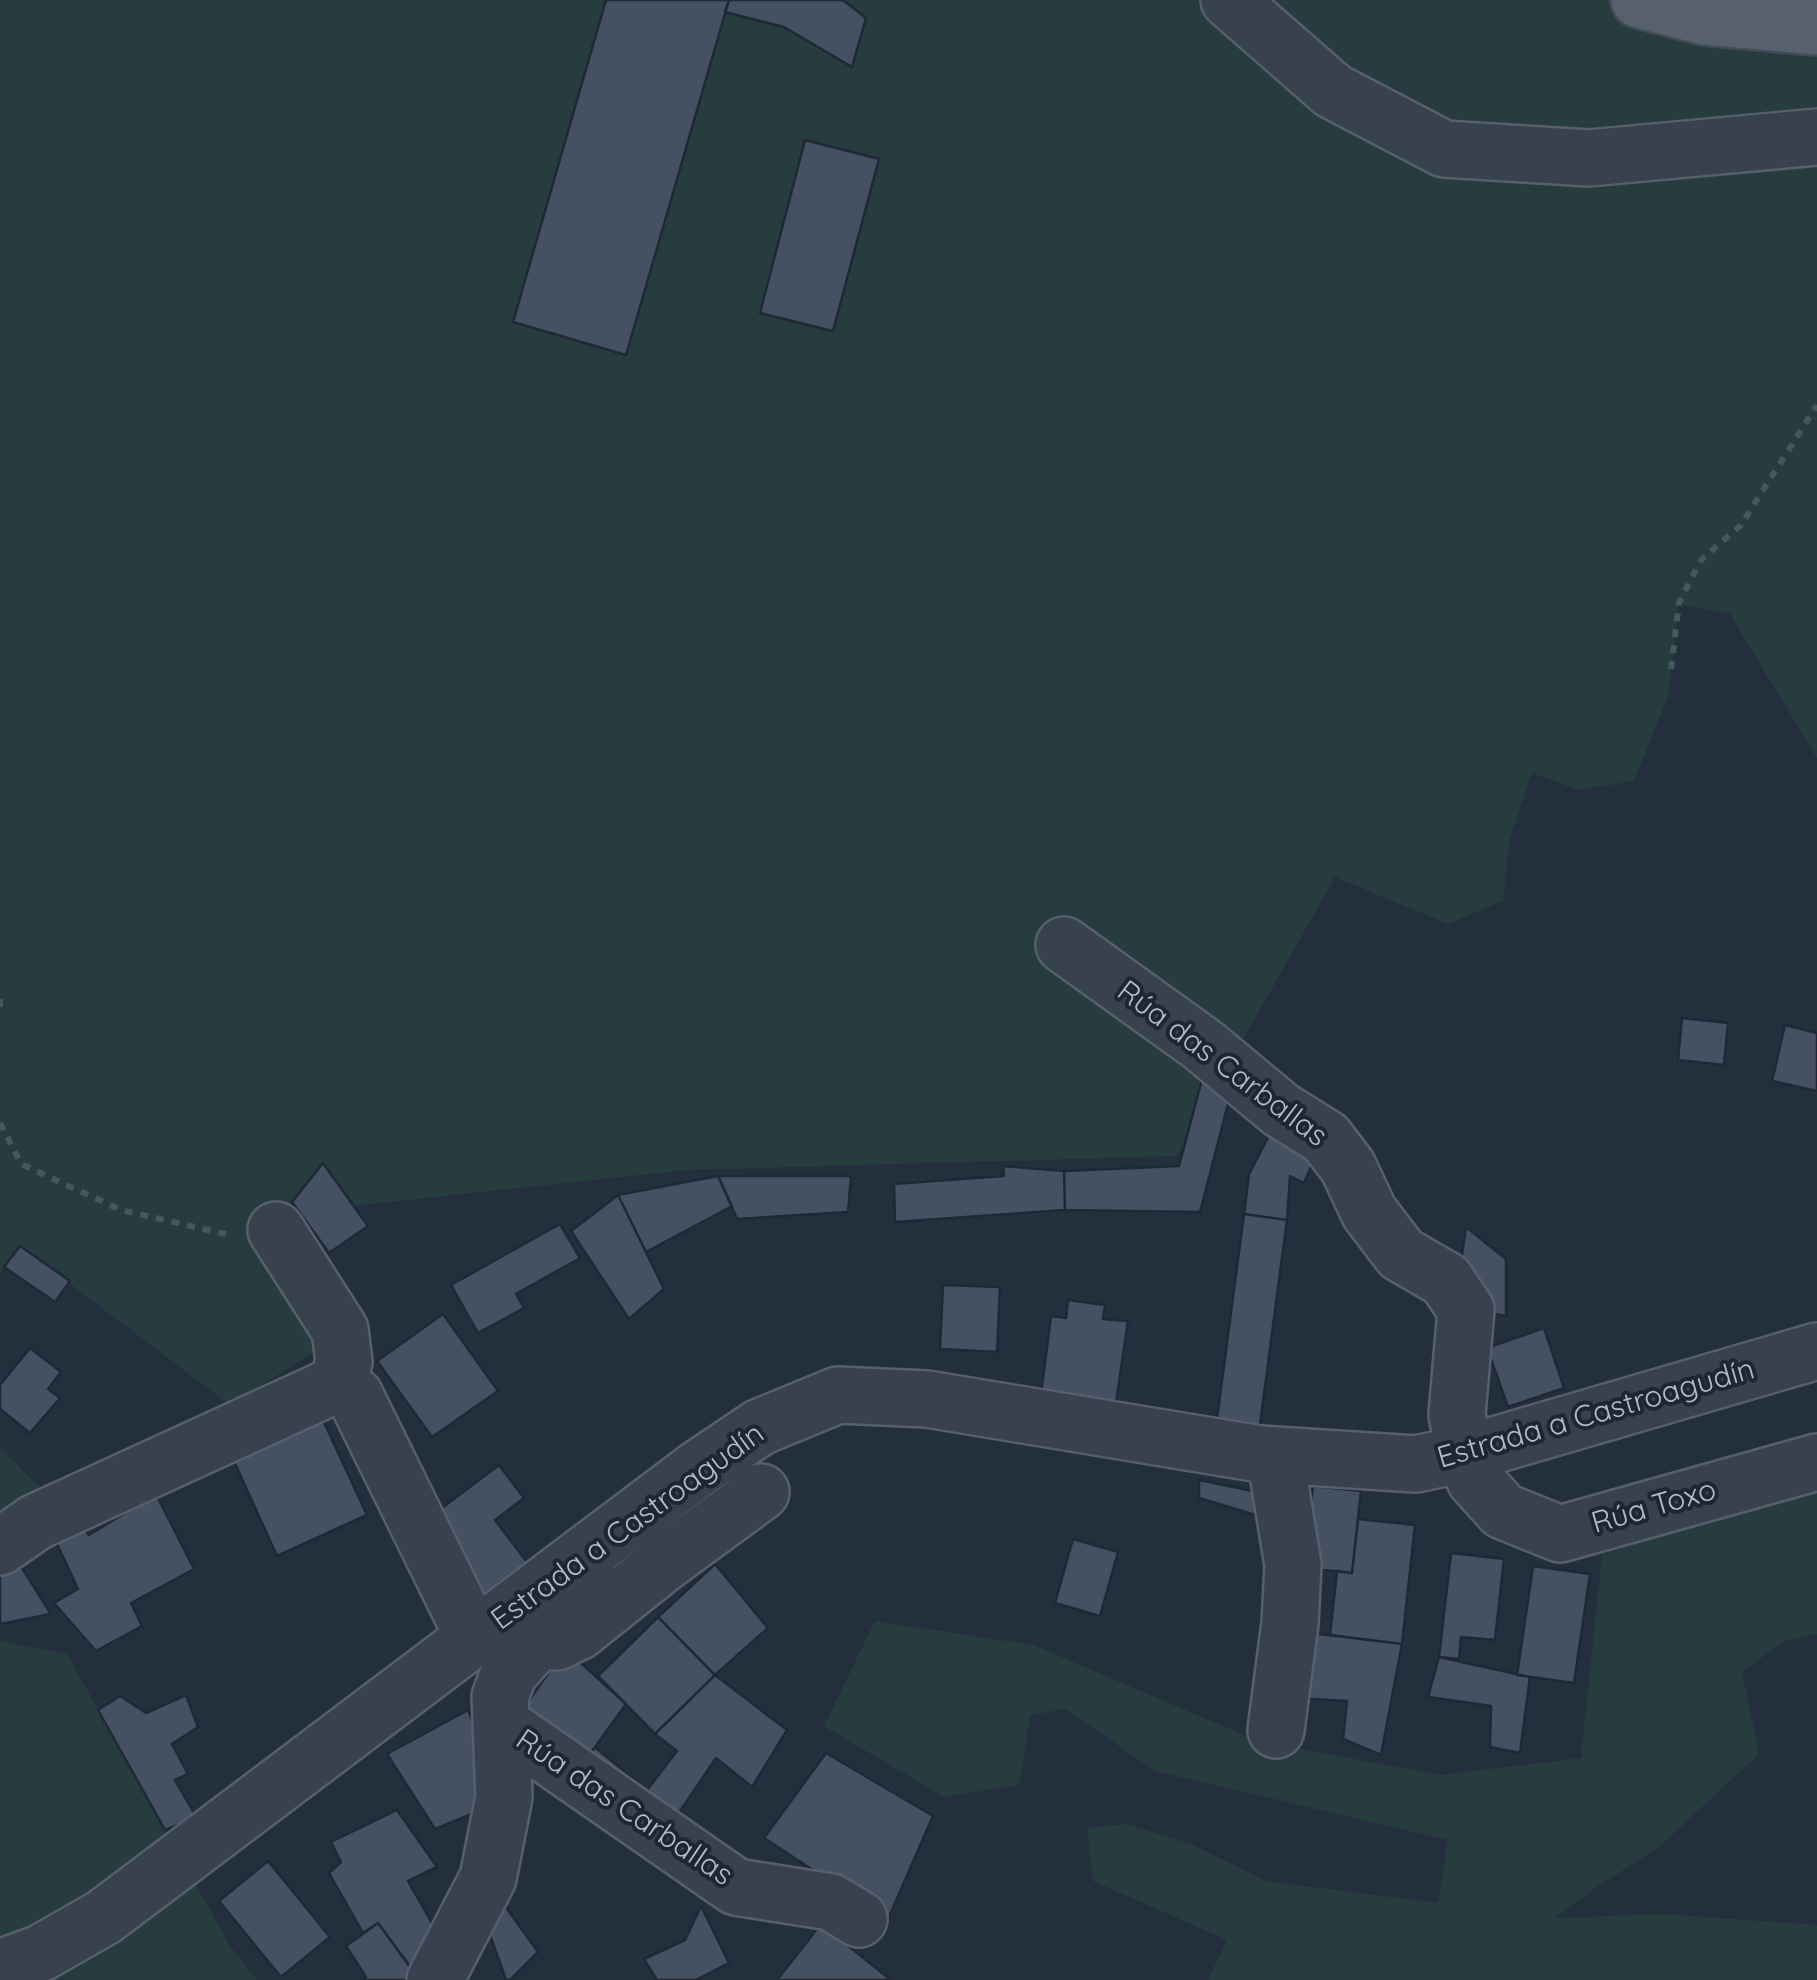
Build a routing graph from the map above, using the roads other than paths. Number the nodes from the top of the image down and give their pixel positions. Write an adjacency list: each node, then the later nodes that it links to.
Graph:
1 (1229, 0): 4 (street)
2 (1639, 0): 3 (main road)
3 (1817, 28)
4 (1817, 137)
5 (1064, 944): 9 (street, Rúa das Carballas)
6 (276, 1230): 8 (street)
7 (1817, 1351): 9 (street, Estrada a Castroagudín)
8 (337, 1384): 14 (street); 16 (street)
9 (1464, 1454): 10 (street, Estrada a Castroagudín); 11 (street, Rúa Toxo)
10 (1276, 1455): 13 (street, Estrada a Castroagudín); 18 (street)
11 (1817, 1462)
12 (761, 1492): 15 (street)
13 (621, 1527): 15 (street, Rúa das Carballas); 16 (street, Estrada a Castroagudín)
14 (0, 1547)
15 (542, 1636): 17 (street, Rúa das Carballas)
16 (474, 1638): 20 (street, Estrada a Castroagudín)
17 (503, 1725): 19 (street, Rúa das Carballas); 21 (street, Rúa das Carballas)
18 (1276, 1730)
19 (860, 1919)
20 (0, 1968)
21 (435, 1980)

